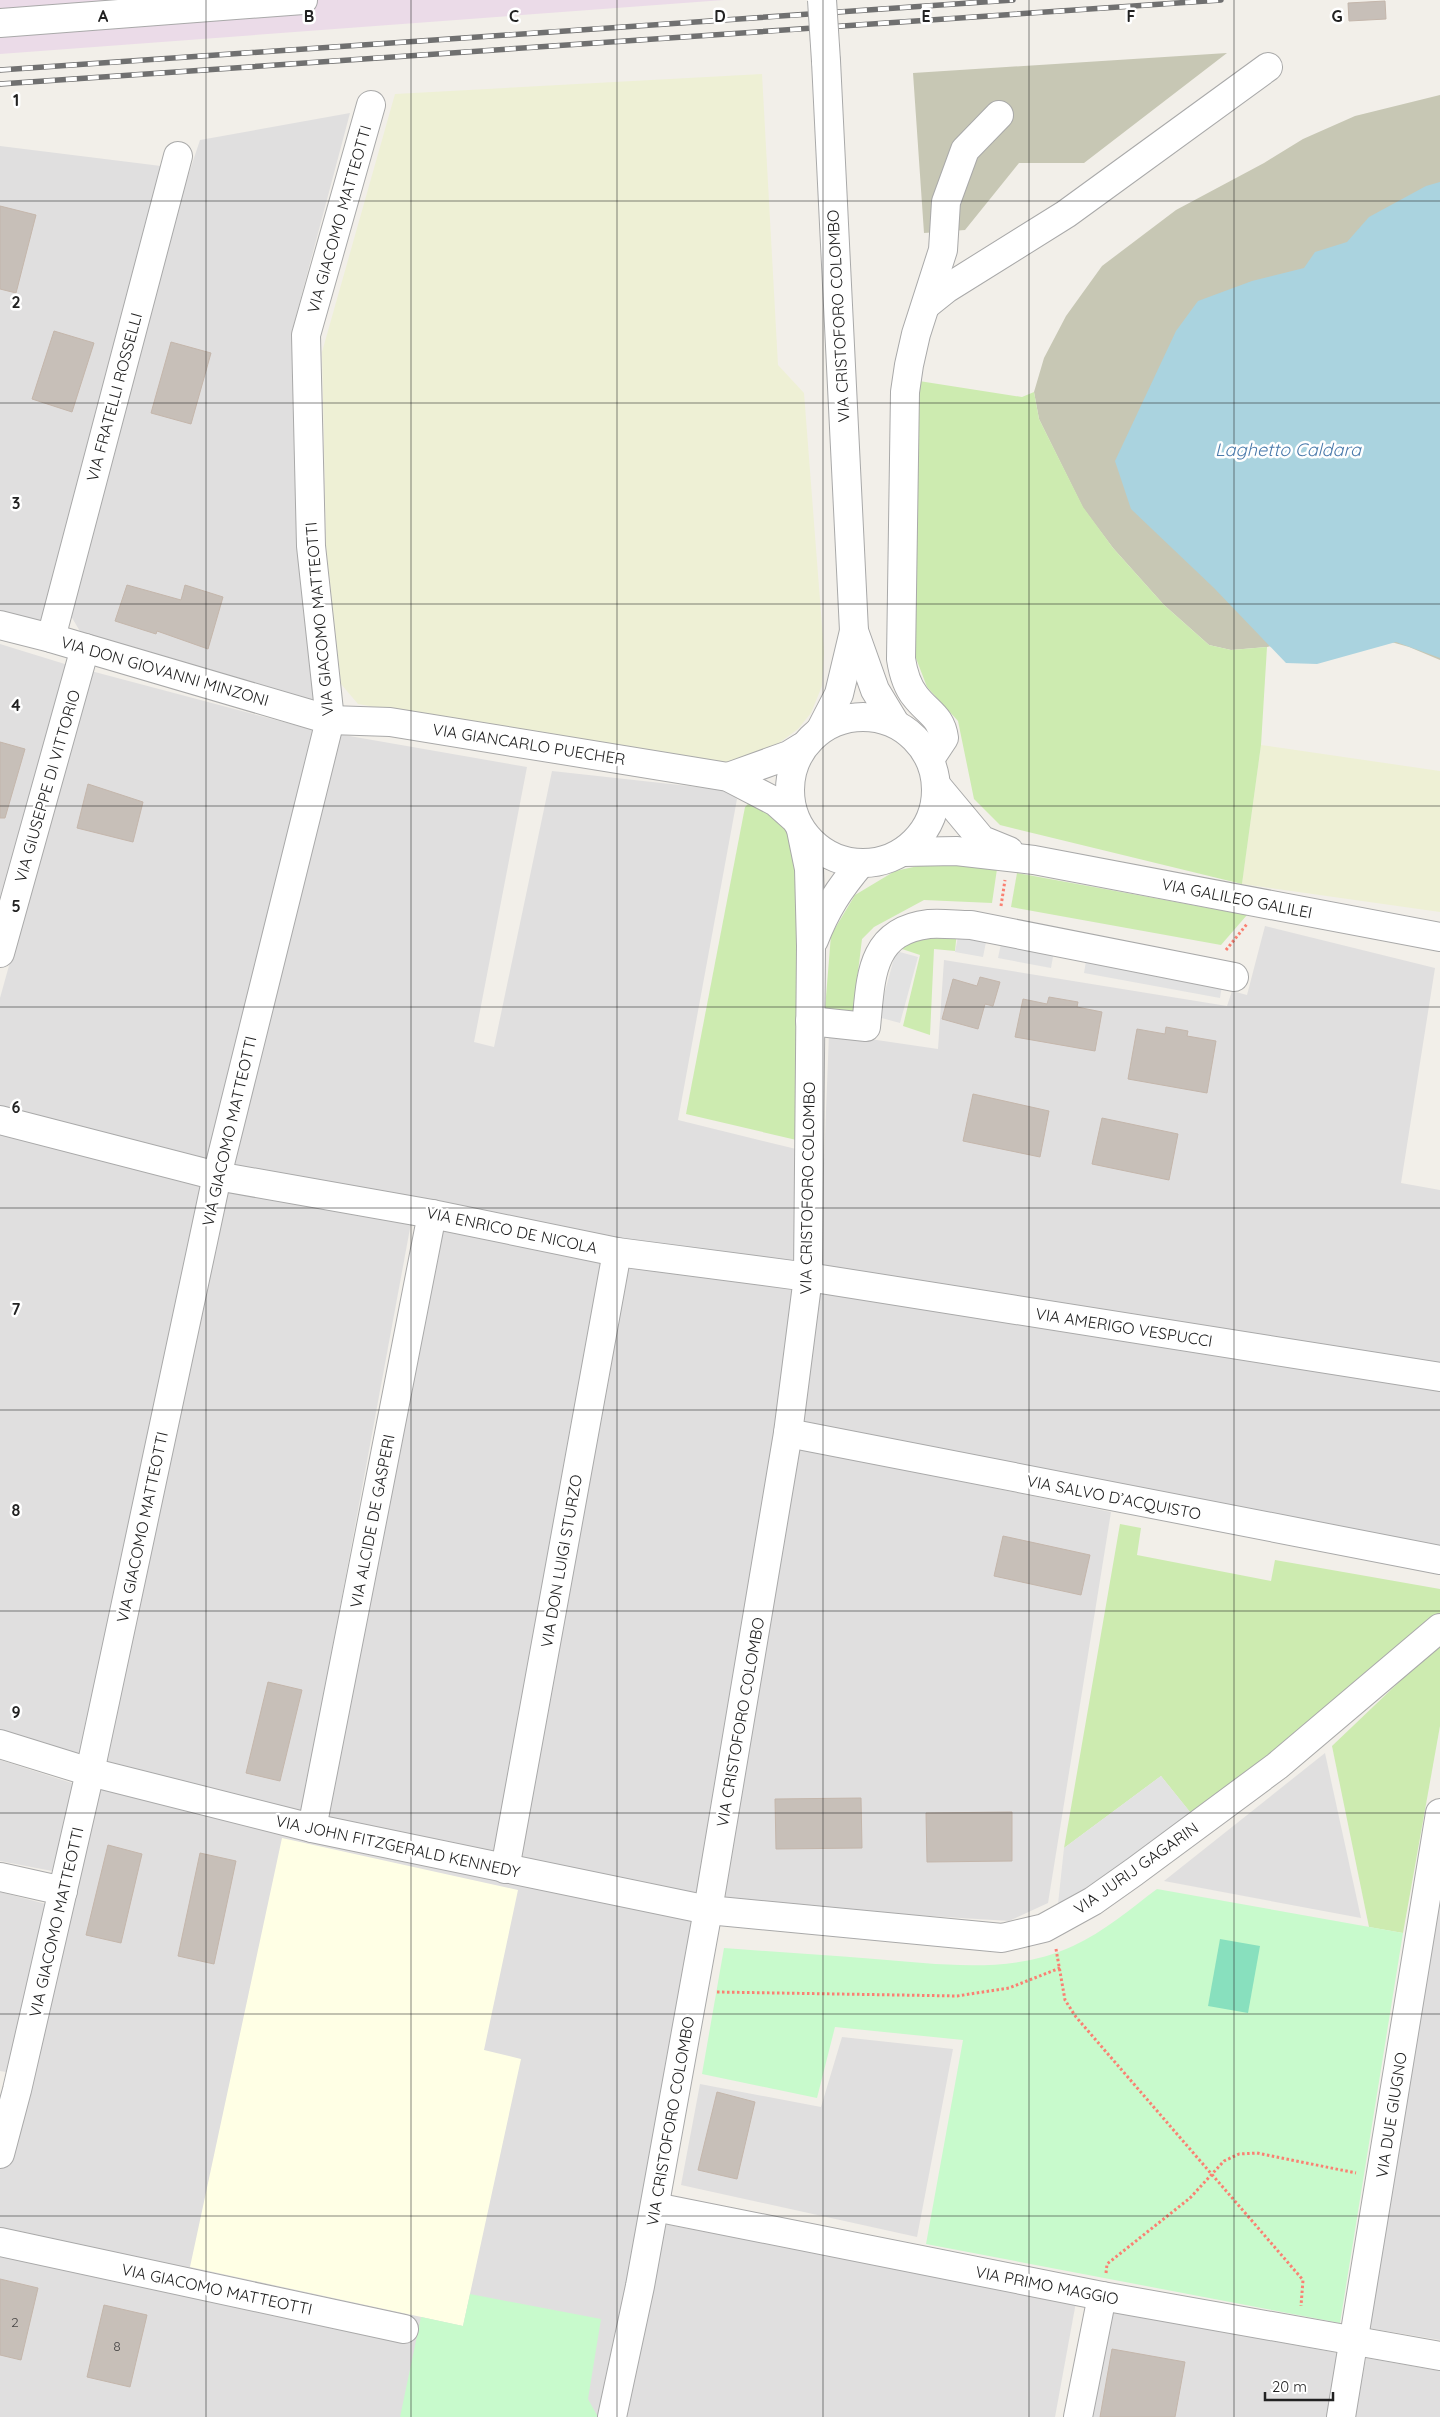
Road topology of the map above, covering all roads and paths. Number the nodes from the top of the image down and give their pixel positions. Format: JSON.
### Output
{"nodes":[{"id":1,"x":303,"y":0,"type":"edge"},
{"id":2,"x":822,"y":0,"type":"edge"},
{"id":3,"x":0,"y":23,"type":"edge"},
{"id":4,"x":1268,"y":67,"type":"dead end"},
{"id":5,"x":371,"y":105,"type":"dead end"},
{"id":6,"x":999,"y":114,"type":"dead end"},
{"id":7,"x":178,"y":156,"type":"dead end"},
{"id":8,"x":926,"y":305,"type":"junction"},
{"id":9,"x":0,"y":625,"type":"edge"},
{"id":10,"x":854,"y":631,"type":"junction"},
{"id":11,"x":51,"y":638,"type":"junction"},
{"id":12,"x":85,"y":648,"type":"junction"},
{"id":13,"x":330,"y":720,"type":"junction"},
{"id":14,"x":895,"y":723,"type":"junction"},
{"id":15,"x":812,"y":738,"type":"junction"},
{"id":16,"x":930,"y":759,"type":"junction"},
{"id":17,"x":728,"y":777,"type":"junction"},
{"id":18,"x":937,"y":786,"type":"junction"},
{"id":19,"x":798,"y":825,"type":"junction"},
{"id":20,"x":903,"y":852,"type":"junction"},
{"id":21,"x":1034,"y":860,"type":"junction"},
{"id":22,"x":861,"y":864,"type":"junction"},
{"id":23,"x":1440,"y":937,"type":"edge"},
{"id":24,"x":812,"y":946,"type":"junction"},
{"id":25,"x":0,"y":953,"type":"edge"},
{"id":26,"x":1234,"y":977,"type":"dead end"},
{"id":27,"x":810,"y":1021,"type":"junction"},
{"id":28,"x":0,"y":1120,"type":"edge"},
{"id":29,"x":217,"y":1176,"type":"junction"},
{"id":30,"x":432,"y":1214,"type":"junction"},
{"id":31,"x":617,"y":1252,"type":"junction"},
{"id":32,"x":808,"y":1277,"type":"junction"},
{"id":33,"x":1440,"y":1377,"type":"edge"},
{"id":34,"x":788,"y":1433,"type":"junction"},
{"id":35,"x":1440,"y":1560,"type":"edge"},
{"id":36,"x":1440,"y":1628,"type":"edge"},
{"id":37,"x":0,"y":1744,"type":"edge"},
{"id":38,"x":90,"y":1772,"type":"junction"},
{"id":39,"x":1440,"y":1813,"type":"edge"},
{"id":40,"x":312,"y":1828,"type":"junction"},
{"id":41,"x":505,"y":1869,"type":"junction"},
{"id":42,"x":0,"y":1877,"type":"edge"},
{"id":43,"x":63,"y":1891,"type":"junction"},
{"id":44,"x":708,"y":1910,"type":"junction"},
{"id":45,"x":1044,"y":1928,"type":"junction"},
{"id":46,"x":1060,"y":1968,"type":"junction"},
{"id":47,"x":694,"y":1992,"type":"junction"},
{"id":48,"x":8,"y":2088,"type":"edge"},
{"id":49,"x":0,"y":2154,"type":"edge"},
{"id":50,"x":1211,"y":2174,"type":"junction"},
{"id":51,"x":1380,"y":2178,"type":"junction"},
{"id":52,"x":655,"y":2207,"type":"junction"},
{"id":53,"x":0,"y":2242,"type":"edge"},
{"id":54,"x":1102,"y":2296,"type":"junction"},
{"id":55,"x":404,"y":2329,"type":"dead end"},
{"id":56,"x":1298,"y":2332,"type":"junction"},
{"id":57,"x":1354,"y":2342,"type":"junction"},
{"id":58,"x":1440,"y":2356,"type":"edge"},
{"id":59,"x":612,"y":2417,"type":"edge"},
{"id":60,"x":1078,"y":2417,"type":"edge"},
{"id":61,"x":1341,"y":2417,"type":"edge"}],
"edges":[{"from":1,"to":3,"type":"street"},
{"from":2,"to":10,"type":"street","name":"VIA CRISTOFORO COLOMBO","bridge":true},
{"from":4,"to":8,"type":"street"},
{"from":5,"to":13,"type":"street","name":"VIA GIACOMO MATTEOTTI"},
{"from":6,"to":8,"type":"street"},
{"from":7,"to":11,"type":"street","name":"VIA FRATELLI ROSSELLI"},
{"from":8,"to":16,"type":"street"},
{"from":9,"to":11,"type":"street","name":"VIA DON GIOVANNI MINZONI"},
{"from":10,"to":14,"type":"street","name":"VIA CRISTOFORO COLOMBO"},
{"from":10,"to":15,"type":"street","name":"VIA CRISTOFORO COLOMBO"},
{"from":11,"to":12,"type":"street","name":"VIA DON GIOVANNI MINZONI"},
{"from":12,"to":13,"type":"street","name":"VIA DON GIOVANNI MINZONI"},
{"from":12,"to":25,"type":"street","name":"VIA GIUSEPPE DI VITTORIO"},
{"from":13,"to":17,"type":"street","name":"VIA GIANCARLO PUECHER"},
{"from":13,"to":29,"type":"street","name":"VIA GIACOMO MATTEOTTI"},
{"from":14,"to":15,"type":"street"},
{"from":14,"to":16,"type":"street"},
{"from":15,"to":17,"type":"street"},
{"from":15,"to":19,"type":"street"},
{"from":16,"to":18,"type":"street"},
{"from":17,"to":19,"type":"street","name":"VIA GIANCARLO PUECHER"},
{"from":18,"to":20,"type":"street"},
{"from":18,"to":21,"type":"street","name":"VIA GALILEO GALILEI"},
{"from":19,"to":22,"type":"street"},
{"from":19,"to":24,"type":"street","name":"VIA CRISTOFORO COLOMBO"},
{"from":20,"to":21,"type":"street","name":"VIA GALILEO GALILEI"},
{"from":20,"to":22,"type":"street"},
{"from":21,"to":23,"type":"street","name":"VIA GALILEO GALILEI"},
{"from":22,"to":24,"type":"street","name":"VIA CRISTOFORO COLOMBO"},
{"from":24,"to":27,"type":"street","name":"VIA CRISTOFORO COLOMBO"},
{"from":26,"to":27,"type":"street"},
{"from":27,"to":32,"type":"street","name":"VIA CRISTOFORO COLOMBO"},
{"from":28,"to":29,"type":"street","name":"VIA ENRICO DE NICOLA"},
{"from":29,"to":30,"type":"street","name":"VIA ENRICO DE NICOLA"},
{"from":29,"to":38,"type":"street","name":"VIA GIACOMO MATTEOTTI"},
{"from":30,"to":31,"type":"street","name":"VIA ENRICO DE NICOLA"},
{"from":30,"to":40,"type":"street","name":"VIA ALCIDE DE GASPERI"},
{"from":31,"to":32,"type":"street","name":"VIA ENRICO DE NICOLA"},
{"from":31,"to":41,"type":"street","name":"VIA DON LUIGI STURZO"},
{"from":32,"to":33,"type":"street","name":"VIA AMERIGO VESPUCCI"},
{"from":32,"to":34,"type":"street","name":"VIA CRISTOFORO COLOMBO"},
{"from":34,"to":35,"type":"street","name":"VIA SALVO D’ACQUISTO"},
{"from":34,"to":44,"type":"street","name":"VIA CRISTOFORO COLOMBO"},
{"from":36,"to":45,"type":"street","name":"VIA JURIJ GAGARIN"},
{"from":37,"to":38,"type":"street","name":"VIA JOHN FITZGERALD KENNEDY"},
{"from":38,"to":40,"type":"street","name":"VIA JOHN FITZGERALD KENNEDY"},
{"from":38,"to":43,"type":"street","name":"VIA GIACOMO MATTEOTTI"},
{"from":39,"to":51,"type":"street","name":"VIA DUE GIUGNO"},
{"from":40,"to":41,"type":"street","name":"VIA JOHN FITZGERALD KENNEDY"},
{"from":41,"to":44,"type":"street","name":"VIA JOHN FITZGERALD KENNEDY"},
{"from":42,"to":43,"type":"street"},
{"from":43,"to":48,"type":"street","name":"VIA GIACOMO MATTEOTTI"},
{"from":44,"to":45,"type":"street","name":"VIA JURIJ GAGARIN"},
{"from":44,"to":47,"type":"street","name":"VIA CRISTOFORO COLOMBO"},
{"from":45,"to":46,"type":"path"},
{"from":46,"to":47,"type":"path"},
{"from":46,"to":50,"type":"path"},
{"from":47,"to":52,"type":"street","name":"VIA CRISTOFORO COLOMBO"},
{"from":48,"to":49,"type":"street","name":"VIA GIACOMO MATTEOTTI"},
{"from":50,"to":51,"type":"path"},
{"from":50,"to":54,"type":"path"},
{"from":50,"to":56,"type":"path"},
{"from":51,"to":57,"type":"street","name":"VIA DUE GIUGNO"},
{"from":52,"to":54,"type":"street","name":"VIA PRIMO MAGGIO"},
{"from":52,"to":59,"type":"street","name":"VIA CRISTOFORO COLOMBO"},
{"from":53,"to":55,"type":"street","name":"VIA GIACOMO MATTEOTTI"},
{"from":54,"to":56,"type":"street","name":"VIA PRIMO MAGGIO"},
{"from":54,"to":60,"type":"street"},
{"from":56,"to":57,"type":"street","name":"VIA PRIMO MAGGIO"},
{"from":57,"to":58,"type":"street","name":"VIA PRIMO MAGGIO"},
{"from":57,"to":61,"type":"street","name":"VIA DUE GIUGNO"}]}
